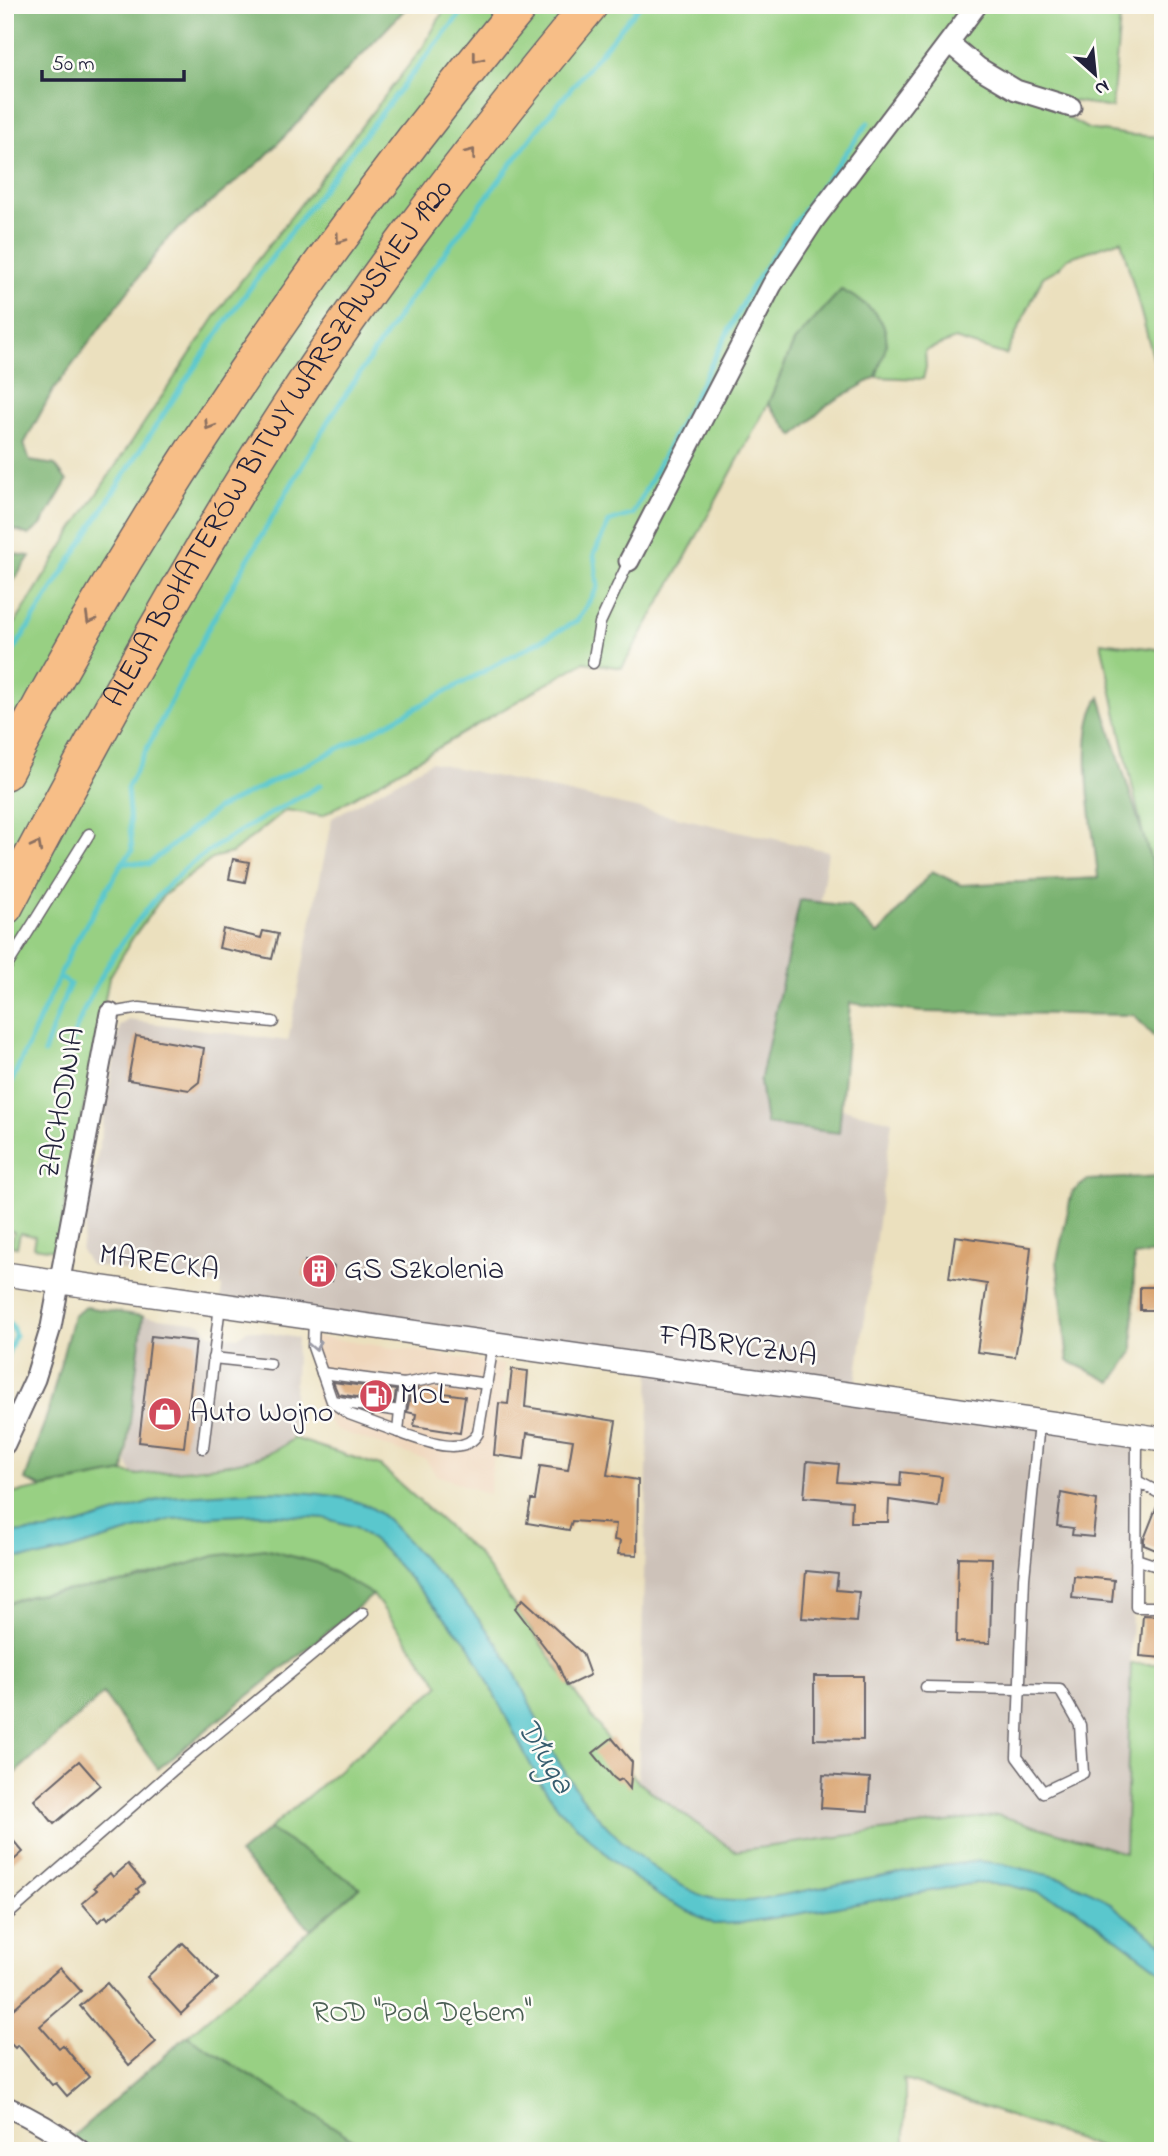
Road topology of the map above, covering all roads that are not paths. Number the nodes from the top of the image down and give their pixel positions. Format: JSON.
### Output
{"nodes":[{"id":1,"x":521,"y":5,"type":"edge"},
{"id":2,"x":590,"y":5,"type":"edge"},
{"id":3,"x":977,"y":5,"type":"edge"},
{"id":4,"x":949,"y":43,"type":"junction"},
{"id":5,"x":1071,"y":107,"type":"dead end"},
{"id":6,"x":629,"y":561,"type":"joint"},
{"id":7,"x":593,"y":663,"type":"dead end"},
{"id":8,"x":5,"y":772,"type":"edge"},
{"id":9,"x":89,"y":834,"type":"dead end"},
{"id":10,"x":5,"y":907,"type":"edge"},
{"id":11,"x":5,"y":969,"type":"edge"},
{"id":12,"x":110,"y":1013,"type":"joint"},
{"id":13,"x":273,"y":1022,"type":"dead end"},
{"id":14,"x":5,"y":1274,"type":"edge"},
{"id":15,"x":61,"y":1282,"type":"junction"},
{"id":16,"x":220,"y":1305,"type":"junction"},
{"id":17,"x":309,"y":1318,"type":"junction"},
{"id":18,"x":493,"y":1345,"type":"junction"},
{"id":19,"x":213,"y":1358,"type":"junction"},
{"id":20,"x":270,"y":1364,"type":"dead end"},
{"id":21,"x":322,"y":1373,"type":"junction"},
{"id":22,"x":404,"y":1384,"type":"junction"},
{"id":23,"x":487,"y":1384,"type":"junction"},
{"id":24,"x":332,"y":1401,"type":"junction"},
{"id":25,"x":400,"y":1411,"type":"junction"},
{"id":26,"x":1039,"y":1422,"type":"junction"},
{"id":27,"x":398,"y":1433,"type":"junction"},
{"id":28,"x":1137,"y":1436,"type":"junction"},
{"id":29,"x":1163,"y":1439,"type":"edge"},
{"id":30,"x":5,"y":1444,"type":"edge"},
{"id":31,"x":203,"y":1448,"type":"dead end"},
{"id":32,"x":1137,"y":1481,"type":"junction"},
{"id":33,"x":1163,"y":1496,"type":"edge"},
{"id":34,"x":1136,"y":1559,"type":"junction"},
{"id":35,"x":1163,"y":1568,"type":"edge"},
{"id":36,"x":1163,"y":1607,"type":"edge"},
{"id":37,"x":363,"y":1613,"type":"dead end"},
{"id":38,"x":926,"y":1687,"type":"dead end"},
{"id":39,"x":1020,"y":1688,"type":"junction"},
{"id":40,"x":5,"y":1917,"type":"edge"},
{"id":41,"x":5,"y":2106,"type":"edge"},
{"id":42,"x":81,"y":2151,"type":"edge"}],
"edges":[{"from":1,"to":8,"type":"highway","name":"ALEJA BOHATERÓW BITWY WARSZAWSKIEJ 1920","one_way":true},
{"from":10,"to":2,"type":"highway","name":"ALEJA BOHATERÓW BITWY WARSZAWSKIEJ 1920","one_way":true},
{"from":3,"to":4,"type":"street"},
{"from":4,"to":5,"type":"street"},
{"from":4,"to":6,"type":"street"},
{"from":6,"to":7,"type":"lane"},
{"from":9,"to":11,"type":"lane"},
{"from":12,"to":13,"type":"lane","name":"ZACHODNIA"},
{"from":12,"to":15,"type":"street","name":"ZACHODNIA"},
{"from":14,"to":15,"type":"street","name":"MARECKA"},
{"from":15,"to":16,"type":"street","name":"MARECKA"},
{"from":15,"to":30,"type":"street","name":"ZACHODNIA"},
{"from":16,"to":17,"type":"street","name":"MARECKA"},
{"from":16,"to":19,"type":"lane"},
{"from":17,"to":18,"type":"street","name":"FABRYCZNA"},
{"from":17,"to":21,"type":"lane","one_way":true},
{"from":18,"to":23,"type":"lane"},
{"from":18,"to":26,"type":"street","name":"FABRYCZNA"},
{"from":19,"to":20,"type":"lane"},
{"from":19,"to":31,"type":"lane"},
{"from":21,"to":22,"type":"lane"},
{"from":21,"to":24,"type":"lane"},
{"from":22,"to":23,"type":"lane"},
{"from":22,"to":25,"type":"lane"},
{"from":23,"to":27,"type":"lane"},
{"from":24,"to":25,"type":"lane"},
{"from":24,"to":27,"type":"lane"},
{"from":25,"to":27,"type":"lane"},
{"from":26,"to":28,"type":"street","name":"FABRYCZNA"},
{"from":26,"to":39,"type":"lane"},
{"from":28,"to":29,"type":"street","name":"FABRYCZNA"},
{"from":28,"to":32,"type":"lane"},
{"from":32,"to":33,"type":"lane"},
{"from":32,"to":34,"type":"lane"},
{"from":34,"to":35,"type":"lane"},
{"from":34,"to":36,"type":"lane"},
{"from":37,"to":40,"type":"lane"},
{"from":38,"to":39,"type":"lane"},
{"from":39,"to":39,"type":"lane"},
{"from":41,"to":42,"type":"street"}]}
